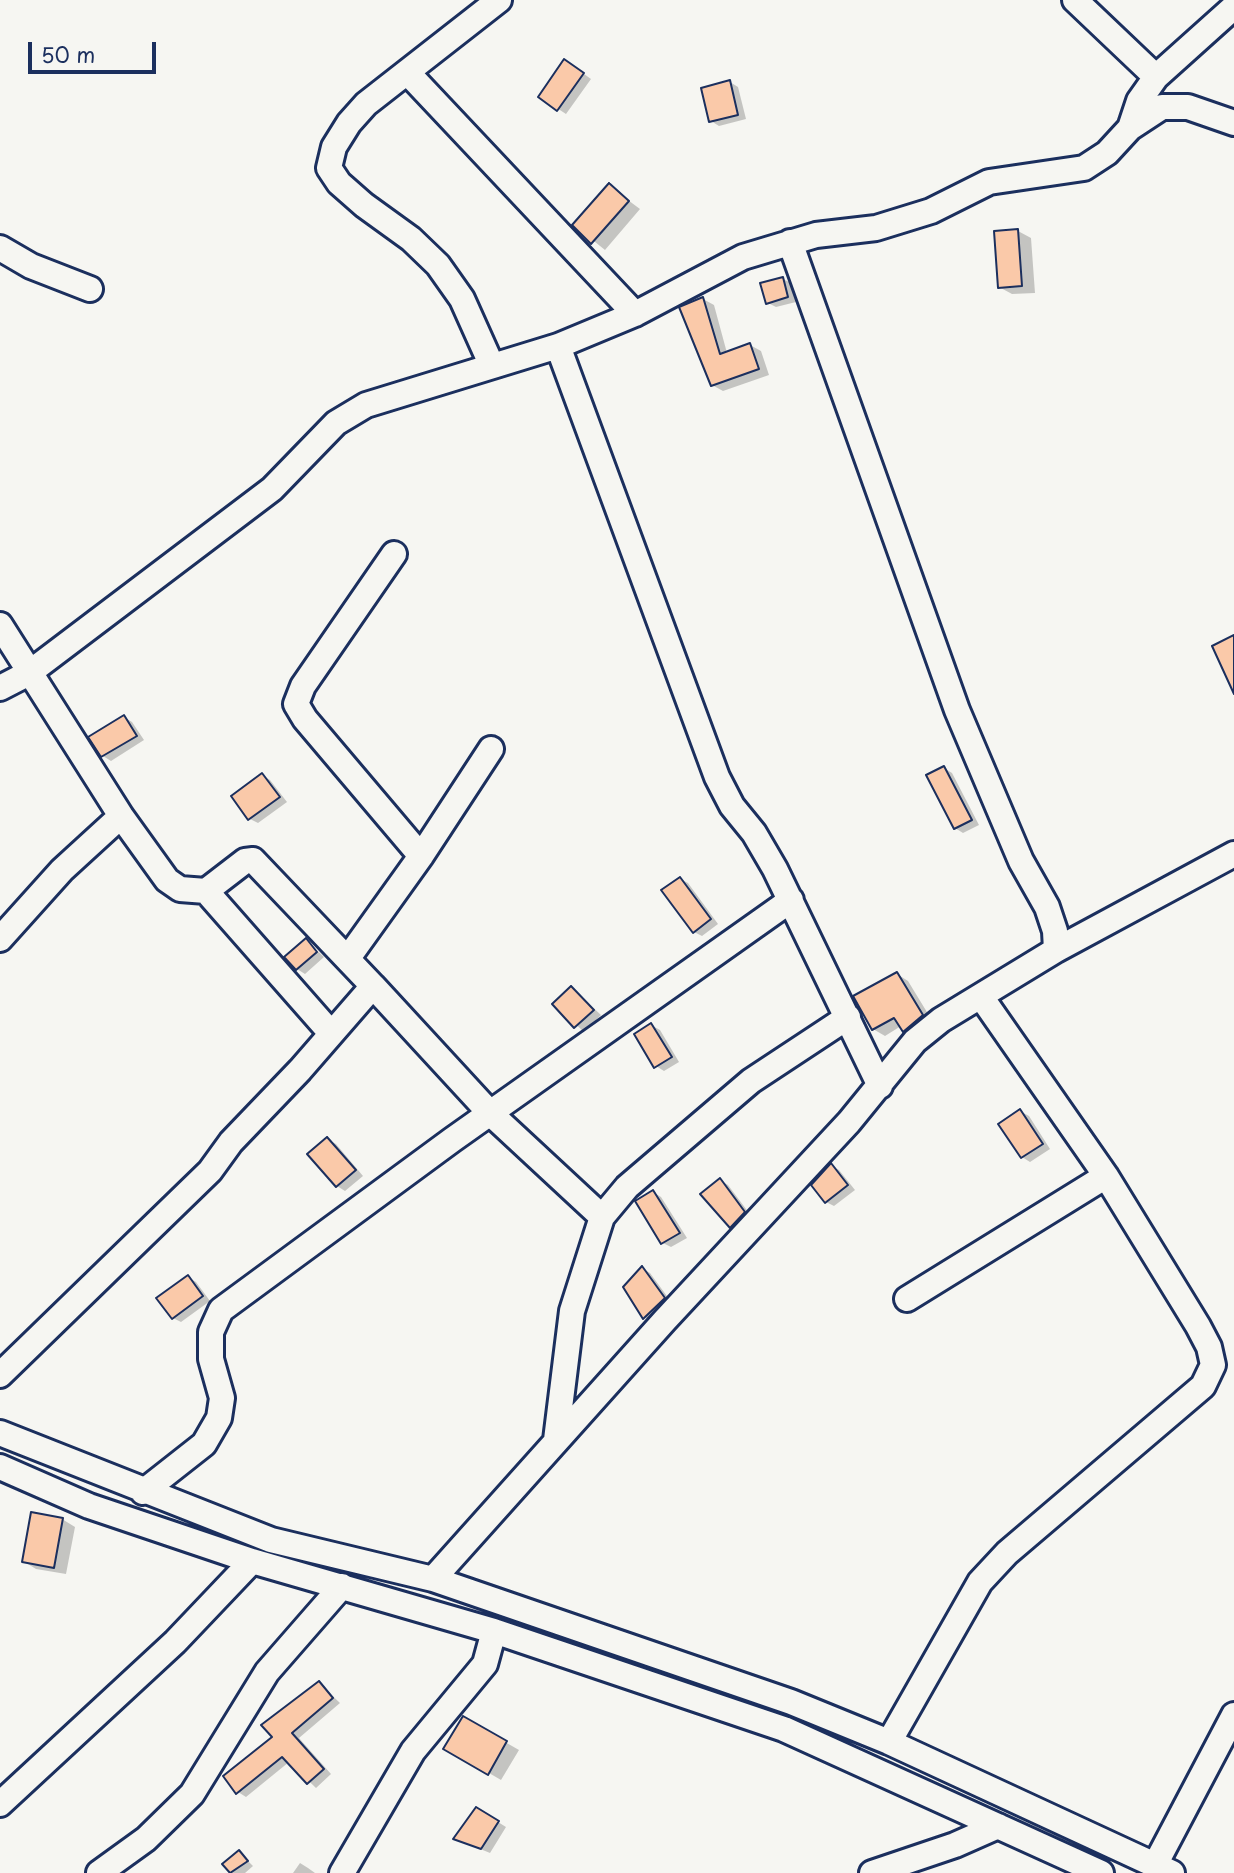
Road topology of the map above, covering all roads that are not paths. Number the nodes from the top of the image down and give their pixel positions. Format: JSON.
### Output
{"nodes":[{"id":1,"x":499,"y":0,"type":"edge"},
{"id":2,"x":1075,"y":0,"type":"edge"},
{"id":3,"x":1234,"y":7,"type":"edge"},
{"id":4,"x":407,"y":72,"type":"junction"},
{"id":5,"x":1156,"y":77,"type":"junction"},
{"id":6,"x":1234,"y":123,"type":"edge"},
{"id":7,"x":1130,"y":128,"type":"junction"},
{"id":8,"x":790,"y":242,"type":"junction"},
{"id":9,"x":0,"y":248,"type":"edge"},
{"id":10,"x":90,"y":289,"type":"dead end"},
{"id":11,"x":635,"y":314,"type":"junction"},
{"id":12,"x":558,"y":346,"type":"junction"},
{"id":13,"x":492,"y":366,"type":"junction"},
{"id":14,"x":394,"y":554,"type":"dead end"},
{"id":15,"x":0,"y":625,"type":"edge"},
{"id":16,"x":29,"y":673,"type":"junction"},
{"id":17,"x":0,"y":688,"type":"edge"},
{"id":18,"x":491,"y":749,"type":"dead end"},
{"id":19,"x":121,"y":816,"type":"junction"},
{"id":20,"x":1234,"y":853,"type":"edge"},
{"id":21,"x":421,"y":856,"type":"junction"},
{"id":22,"x":206,"y":891,"type":"junction"},
{"id":23,"x":791,"y":900,"type":"junction"},
{"id":24,"x":0,"y":939,"type":"edge"},
{"id":25,"x":1056,"y":950,"type":"junction"},
{"id":26,"x":348,"y":958,"type":"junction"},
{"id":27,"x":373,"y":986,"type":"junction"},
{"id":28,"x":982,"y":998,"type":"junction"},
{"id":29,"x":848,"y":1017,"type":"junction"},
{"id":30,"x":330,"y":1032,"type":"junction"},
{"id":31,"x":880,"y":1086,"type":"junction"},
{"id":32,"x":491,"y":1113,"type":"junction"},
{"id":33,"x":1106,"y":1176,"type":"junction"},
{"id":34,"x":602,"y":1217,"type":"junction"},
{"id":35,"x":907,"y":1299,"type":"dead end"},
{"id":36,"x":0,"y":1375,"type":"edge"},
{"id":37,"x":0,"y":1433,"type":"edge"},
{"id":38,"x":556,"y":1440,"type":"junction"},
{"id":39,"x":0,"y":1467,"type":"edge"},
{"id":40,"x":143,"y":1492,"type":"junction"},
{"id":41,"x":252,"y":1561,"type":"junction"},
{"id":42,"x":433,"y":1578,"type":"junction"},
{"id":43,"x":342,"y":1586,"type":"junction"},
{"id":44,"x":494,"y":1631,"type":"junction"},
{"id":45,"x":1234,"y":1715,"type":"edge"},
{"id":46,"x":889,"y":1742,"type":"junction"},
{"id":47,"x":0,"y":1804,"type":"edge"},
{"id":48,"x":998,"y":1826,"type":"junction"},
{"id":49,"x":1163,"y":1869,"type":"edge"},
{"id":50,"x":99,"y":1873,"type":"edge"},
{"id":51,"x":342,"y":1873,"type":"edge"},
{"id":52,"x":872,"y":1873,"type":"edge"},
{"id":53,"x":1101,"y":1873,"type":"edge"}],
"edges":[{"from":1,"to":4,"type":"street"},
{"from":2,"to":5,"type":"street"},
{"from":3,"to":5,"type":"street"},
{"from":4,"to":11,"type":"street"},
{"from":4,"to":13,"type":"street"},
{"from":5,"to":7,"type":"street"},
{"from":6,"to":7,"type":"street"},
{"from":7,"to":8,"type":"street"},
{"from":8,"to":11,"type":"street"},
{"from":8,"to":25,"type":"street"},
{"from":9,"to":10,"type":"street"},
{"from":11,"to":12,"type":"street"},
{"from":12,"to":13,"type":"street"},
{"from":12,"to":23,"type":"street"},
{"from":13,"to":16,"type":"street"},
{"from":14,"to":21,"type":"street"},
{"from":15,"to":16,"type":"street"},
{"from":16,"to":17,"type":"street"},
{"from":16,"to":19,"type":"street"},
{"from":18,"to":21,"type":"street"},
{"from":19,"to":22,"type":"street"},
{"from":19,"to":24,"type":"street"},
{"from":20,"to":25,"type":"street"},
{"from":21,"to":26,"type":"street"},
{"from":22,"to":26,"type":"street"},
{"from":22,"to":30,"type":"street"},
{"from":23,"to":29,"type":"street"},
{"from":23,"to":32,"type":"street"},
{"from":25,"to":28,"type":"street"},
{"from":26,"to":27,"type":"street"},
{"from":27,"to":30,"type":"street"},
{"from":27,"to":32,"type":"street"},
{"from":28,"to":31,"type":"street"},
{"from":28,"to":33,"type":"street"},
{"from":29,"to":31,"type":"street"},
{"from":29,"to":34,"type":"street"},
{"from":30,"to":36,"type":"street"},
{"from":31,"to":38,"type":"street"},
{"from":32,"to":34,"type":"street"},
{"from":32,"to":40,"type":"street"},
{"from":33,"to":35,"type":"street"},
{"from":33,"to":46,"type":"street"},
{"from":34,"to":38,"type":"street"},
{"from":37,"to":40,"type":"street"},
{"from":38,"to":42,"type":"street"},
{"from":39,"to":41,"type":"street"},
{"from":40,"to":42,"type":"street"},
{"from":41,"to":43,"type":"street"},
{"from":41,"to":47,"type":"street"},
{"from":42,"to":46,"type":"street"},
{"from":43,"to":44,"type":"street"},
{"from":43,"to":50,"type":"street"},
{"from":44,"to":48,"type":"street"},
{"from":44,"to":51,"type":"street"},
{"from":45,"to":49,"type":"street"},
{"from":46,"to":49,"type":"street"},
{"from":48,"to":52,"type":"street"},
{"from":48,"to":53,"type":"street"}]}
